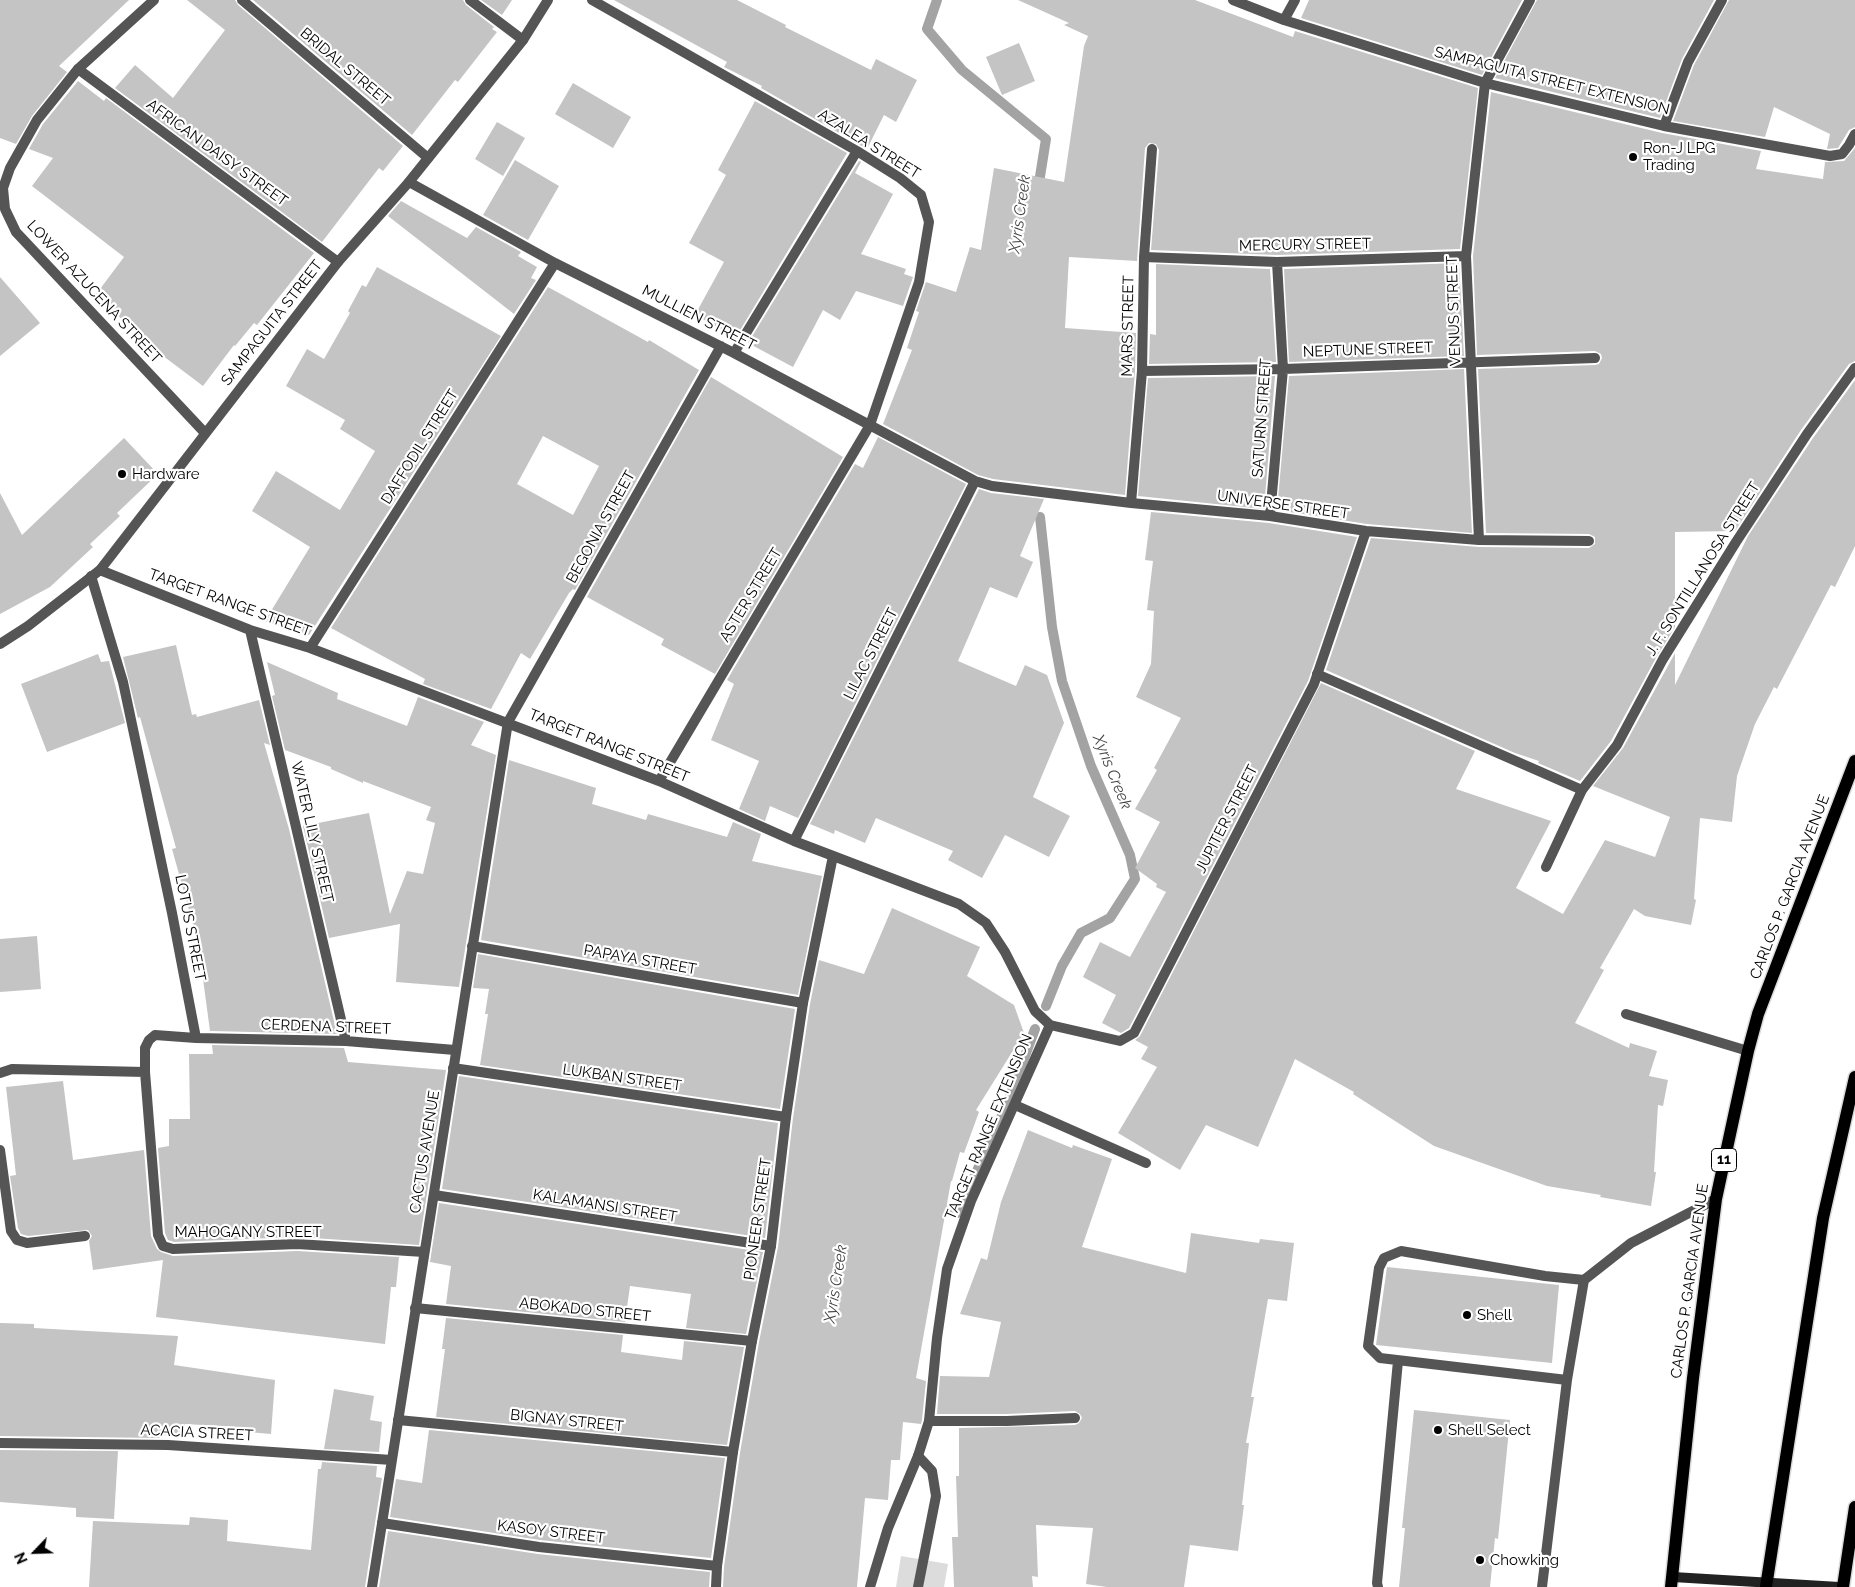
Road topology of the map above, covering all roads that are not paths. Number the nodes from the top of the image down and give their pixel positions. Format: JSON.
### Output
{"nodes":[{"id":1,"x":154,"y":0,"type":"edge"},
{"id":2,"x":242,"y":0,"type":"edge"},
{"id":3,"x":470,"y":0,"type":"edge"},
{"id":4,"x":548,"y":0,"type":"edge"},
{"id":5,"x":592,"y":0,"type":"edge"},
{"id":6,"x":1233,"y":0,"type":"edge"},
{"id":7,"x":1295,"y":0,"type":"edge"},
{"id":8,"x":1530,"y":0,"type":"edge"},
{"id":9,"x":1722,"y":0,"type":"edge"},
{"id":10,"x":1284,"y":20,"type":"junction"},
{"id":11,"x":523,"y":40,"type":"junction"},
{"id":12,"x":78,"y":69,"type":"junction"},
{"id":13,"x":1485,"y":83,"type":"junction"},
{"id":14,"x":1664,"y":126,"type":"junction"},
{"id":15,"x":1855,"y":134,"type":"edge"},
{"id":16,"x":1152,"y":149,"type":"dead end"},
{"id":17,"x":856,"y":151,"type":"junction"},
{"id":18,"x":428,"y":158,"type":"junction"},
{"id":19,"x":409,"y":182,"type":"junction"},
{"id":20,"x":1466,"y":256,"type":"junction"},
{"id":21,"x":1144,"y":257,"type":"junction"},
{"id":22,"x":338,"y":262,"type":"junction"},
{"id":23,"x":1277,"y":262,"type":"junction"},
{"id":24,"x":555,"y":263,"type":"junction"},
{"id":25,"x":721,"y":346,"type":"junction"},
{"id":26,"x":734,"y":353,"type":"junction"},
{"id":27,"x":1595,"y":358,"type":"dead end"},
{"id":28,"x":1470,"y":361,"type":"junction"},
{"id":29,"x":1855,"y":368,"type":"edge"},
{"id":30,"x":1283,"y":369,"type":"junction"},
{"id":31,"x":1142,"y":371,"type":"junction"},
{"id":32,"x":870,"y":425,"type":"junction"},
{"id":33,"x":205,"y":433,"type":"junction"},
{"id":34,"x":975,"y":481,"type":"junction"},
{"id":35,"x":1131,"y":503,"type":"junction"},
{"id":36,"x":1270,"y":516,"type":"junction"},
{"id":37,"x":1366,"y":532,"type":"junction"},
{"id":38,"x":1479,"y":540,"type":"junction"},
{"id":39,"x":1590,"y":541,"type":"dead end"},
{"id":40,"x":96,"y":573,"type":"junction"},
{"id":41,"x":250,"y":630,"type":"junction"},
{"id":42,"x":0,"y":644,"type":"edge"},
{"id":43,"x":310,"y":648,"type":"junction"},
{"id":44,"x":1317,"y":674,"type":"junction"},
{"id":45,"x":508,"y":722,"type":"junction"},
{"id":46,"x":1855,"y":762,"type":"edge"},
{"id":47,"x":659,"y":781,"type":"junction"},
{"id":48,"x":1582,"y":790,"type":"junction"},
{"id":49,"x":794,"y":840,"type":"junction"},
{"id":50,"x":833,"y":856,"type":"junction"},
{"id":51,"x":1546,"y":867,"type":"dead end"},
{"id":52,"x":472,"y":946,"type":"junction"},
{"id":53,"x":804,"y":1003,"type":"junction"},
{"id":54,"x":1626,"y":1014,"type":"dead end"},
{"id":55,"x":1050,"y":1025,"type":"junction"},
{"id":56,"x":196,"y":1038,"type":"junction"},
{"id":57,"x":346,"y":1041,"type":"junction"},
{"id":58,"x":456,"y":1050,"type":"junction"},
{"id":59,"x":1748,"y":1051,"type":"junction"},
{"id":60,"x":453,"y":1068,"type":"junction"},
{"id":61,"x":145,"y":1072,"type":"junction"},
{"id":62,"x":0,"y":1073,"type":"edge"},
{"id":63,"x":1855,"y":1076,"type":"edge"},
{"id":64,"x":1014,"y":1105,"type":"junction"},
{"id":65,"x":786,"y":1117,"type":"junction"},
{"id":66,"x":0,"y":1150,"type":"edge"},
{"id":67,"x":1146,"y":1163,"type":"dead end"},
{"id":68,"x":434,"y":1195,"type":"junction"},
{"id":69,"x":1716,"y":1199,"type":"junction"},
{"id":70,"x":85,"y":1236,"type":"dead end"},
{"id":71,"x":771,"y":1246,"type":"junction"},
{"id":72,"x":424,"y":1252,"type":"junction"},
{"id":73,"x":1584,"y":1280,"type":"junction"},
{"id":74,"x":415,"y":1308,"type":"junction"},
{"id":75,"x":752,"y":1341,"type":"junction"},
{"id":76,"x":1398,"y":1361,"type":"junction"},
{"id":77,"x":1567,"y":1380,"type":"junction"},
{"id":78,"x":1075,"y":1418,"type":"dead end"},
{"id":79,"x":398,"y":1420,"type":"junction"},
{"id":80,"x":929,"y":1421,"type":"junction"},
{"id":81,"x":0,"y":1443,"type":"edge"},
{"id":82,"x":733,"y":1452,"type":"junction"},
{"id":83,"x":918,"y":1456,"type":"junction"},
{"id":84,"x":392,"y":1460,"type":"junction"},
{"id":85,"x":1855,"y":1507,"type":"edge"},
{"id":86,"x":382,"y":1523,"type":"junction"},
{"id":87,"x":717,"y":1566,"type":"junction"},
{"id":88,"x":1672,"y":1582,"type":"edge"},
{"id":89,"x":1766,"y":1585,"type":"edge"},
{"id":90,"x":372,"y":1587,"type":"edge"},
{"id":91,"x":716,"y":1587,"type":"edge"},
{"id":92,"x":870,"y":1587,"type":"edge"},
{"id":93,"x":918,"y":1587,"type":"edge"},
{"id":94,"x":1378,"y":1587,"type":"edge"},
{"id":95,"x":1542,"y":1587,"type":"edge"},
{"id":96,"x":1839,"y":1587,"type":"edge"},
{"id":97,"x":1843,"y":1587,"type":"edge"}],
"edges":[{"from":1,"to":12,"type":"street","name":"LOWER AZUCENA STREET"},
{"from":2,"to":18,"type":"street","name":"BRIDAL STREET"},
{"from":3,"to":11,"type":"street"},
{"from":4,"to":11,"type":"street","name":"SAMPAGUITA STREET"},
{"from":5,"to":17,"type":"street","name":"AZALEA STREET"},
{"from":6,"to":10,"type":"street","name":"SAMPAGUITA STREET EXTENSION"},
{"from":7,"to":10,"type":"street"},
{"from":8,"to":13,"type":"street"},
{"from":9,"to":14,"type":"street"},
{"from":10,"to":13,"type":"street","name":"SAMPAGUITA STREET EXTENSION"},
{"from":11,"to":18,"type":"street","name":"SAMPAGUITA STREET"},
{"from":12,"to":22,"type":"street","name":"AFRICAN DAISY STREET"},
{"from":12,"to":33,"type":"street","name":"LOWER AZUCENA STREET"},
{"from":13,"to":14,"type":"street","name":"SAMPAGUITA STREET EXTENSION"},
{"from":13,"to":20,"type":"street","name":"VENUS STREET"},
{"from":14,"to":15,"type":"street","name":"SAMPAGUITA STREET EXTENSION"},
{"from":16,"to":21,"type":"street","name":"MARS STREET"},
{"from":17,"to":26,"type":"street"},
{"from":17,"to":32,"type":"street","name":"AZALEA STREET"},
{"from":18,"to":19,"type":"street","name":"SAMPAGUITA STREET"},
{"from":19,"to":22,"type":"street","name":"SAMPAGUITA STREET"},
{"from":19,"to":24,"type":"street","name":"MULLIEN STREET"},
{"from":20,"to":23,"type":"street","name":"MERCURY STREET"},
{"from":20,"to":28,"type":"street","name":"VENUS STREET"},
{"from":21,"to":23,"type":"street","name":"MERCURY STREET"},
{"from":21,"to":31,"type":"street","name":"MARS STREET"},
{"from":22,"to":33,"type":"street","name":"SAMPAGUITA STREET"},
{"from":23,"to":30,"type":"street","name":"SATURN STREET"},
{"from":24,"to":25,"type":"street","name":"MULLIEN STREET"},
{"from":24,"to":43,"type":"street","name":"DAFFODIL STREET"},
{"from":25,"to":26,"type":"street","name":"MULLIEN STREET"},
{"from":25,"to":45,"type":"street","name":"BEGONIA STREET"},
{"from":26,"to":32,"type":"street","name":"MULLIEN STREET"},
{"from":27,"to":28,"type":"street","name":"NEPTUNE STREET"},
{"from":28,"to":30,"type":"street","name":"NEPTUNE STREET"},
{"from":28,"to":38,"type":"street","name":"VENUS STREET"},
{"from":29,"to":48,"type":"street","name":"J. F. SONTILLANOSA STREET"},
{"from":30,"to":31,"type":"street","name":"NEPTUNE STREET"},
{"from":30,"to":36,"type":"street","name":"SATURN STREET"},
{"from":31,"to":35,"type":"street","name":"MARS STREET"},
{"from":32,"to":34,"type":"street","name":"MULLIEN STREET"},
{"from":32,"to":47,"type":"street","name":"ASTER STREET"},
{"from":33,"to":40,"type":"street","name":"SAMPAGUITA STREET"},
{"from":34,"to":35,"type":"street","name":"UNIVERSE STREET"},
{"from":34,"to":49,"type":"street","name":"LILAC STREET"},
{"from":35,"to":36,"type":"street","name":"UNIVERSE STREET"},
{"from":36,"to":37,"type":"street","name":"UNIVERSE STREET"},
{"from":37,"to":38,"type":"street","name":"UNIVERSE STREET"},
{"from":37,"to":44,"type":"street","name":"JUPITER STREET"},
{"from":38,"to":39,"type":"street","name":"UNIVERSE STREET"},
{"from":40,"to":41,"type":"street","name":"TARGET RANGE STREET"},
{"from":40,"to":42,"type":"street","name":"SAMPAGUITA STREET"},
{"from":40,"to":56,"type":"street","name":"LOTUS STREET"},
{"from":41,"to":43,"type":"street","name":"TARGET RANGE STREET"},
{"from":41,"to":57,"type":"street","name":"WATER LILY STREET"},
{"from":43,"to":45,"type":"street","name":"TARGET RANGE STREET"},
{"from":44,"to":48,"type":"street"},
{"from":44,"to":55,"type":"street","name":"JUPITER STREET"},
{"from":45,"to":47,"type":"street","name":"TARGET RANGE STREET"},
{"from":45,"to":52,"type":"street","name":"CACTUS AVENUE"},
{"from":46,"to":59,"type":"main road","name":"CARLOS P. GARCIA AVENUE","number":"11"},
{"from":47,"to":49,"type":"street","name":"TARGET RANGE STREET"},
{"from":48,"to":51,"type":"street","name":"J. F. SONTILLANOSA STREET"},
{"from":49,"to":50,"type":"street","name":"TARGET RANGE STREET"},
{"from":50,"to":53,"type":"street","name":"PIONEER STREET"},
{"from":50,"to":55,"type":"street","name":"TARGET RANGE STREET"},
{"from":52,"to":53,"type":"street","name":"PAPAYA STREET"},
{"from":52,"to":58,"type":"street","name":"CACTUS AVENUE"},
{"from":53,"to":65,"type":"street","name":"PIONEER STREET"},
{"from":54,"to":59,"type":"street"},
{"from":55,"to":64,"type":"street","name":"TARGET RANGE EXTENSION"},
{"from":56,"to":57,"type":"street","name":"CERDENA STREET"},
{"from":56,"to":61,"type":"street"},
{"from":57,"to":58,"type":"street","name":"CERDENA STREET"},
{"from":58,"to":60,"type":"street","name":"CACTUS AVENUE"},
{"from":59,"to":69,"type":"main road","name":"CARLOS P. GARCIA AVENUE","number":"11"},
{"from":60,"to":65,"type":"street","name":"LUKBAN STREET"},
{"from":60,"to":68,"type":"street","name":"CACTUS AVENUE"},
{"from":61,"to":62,"type":"street"},
{"from":61,"to":72,"type":"street","name":"MAHOGANY STREET"},
{"from":63,"to":89,"type":"main road"},
{"from":64,"to":67,"type":"street"},
{"from":64,"to":80,"type":"street","name":"TARGET RANGE EXTENSION"},
{"from":65,"to":71,"type":"street","name":"PIONEER STREET"},
{"from":66,"to":70,"type":"street"},
{"from":68,"to":71,"type":"street","name":"KALAMANSI STREET"},
{"from":68,"to":72,"type":"street","name":"CACTUS AVENUE"},
{"from":69,"to":73,"type":"street"},
{"from":69,"to":88,"type":"main road","name":"CARLOS P. GARCIA AVENUE","number":"11"},
{"from":71,"to":75,"type":"street","name":"PIONEER STREET"},
{"from":72,"to":74,"type":"street","name":"CACTUS AVENUE"},
{"from":73,"to":76,"type":"street"},
{"from":73,"to":77,"type":"street"},
{"from":74,"to":75,"type":"street","name":"ABOKADO STREET"},
{"from":74,"to":79,"type":"street","name":"CACTUS AVENUE"},
{"from":75,"to":82,"type":"street","name":"PIONEER STREET"},
{"from":76,"to":77,"type":"street"},
{"from":76,"to":94,"type":"street"},
{"from":77,"to":95,"type":"street"},
{"from":78,"to":80,"type":"street"},
{"from":79,"to":82,"type":"street","name":"BIGNAY STREET"},
{"from":79,"to":84,"type":"street","name":"CACTUS AVENUE"},
{"from":80,"to":83,"type":"street","name":"TARGET RANGE EXTENSION"},
{"from":81,"to":84,"type":"street","name":"ACACIA STREET"},
{"from":82,"to":87,"type":"street","name":"PIONEER STREET"},
{"from":83,"to":92,"type":"street","name":"TARGET RANGE EXTENSION"},
{"from":83,"to":93,"type":"street"},
{"from":84,"to":86,"type":"street","name":"CACTUS AVENUE"},
{"from":85,"to":97,"type":"main road"},
{"from":86,"to":87,"type":"street","name":"KASOY STREET"},
{"from":86,"to":90,"type":"street","name":"CACTUS AVENUE"},
{"from":87,"to":91,"type":"street","name":"PIONEER STREET"},
{"from":88,"to":89,"type":"main road"},
{"from":89,"to":96,"type":"main road"}]}
